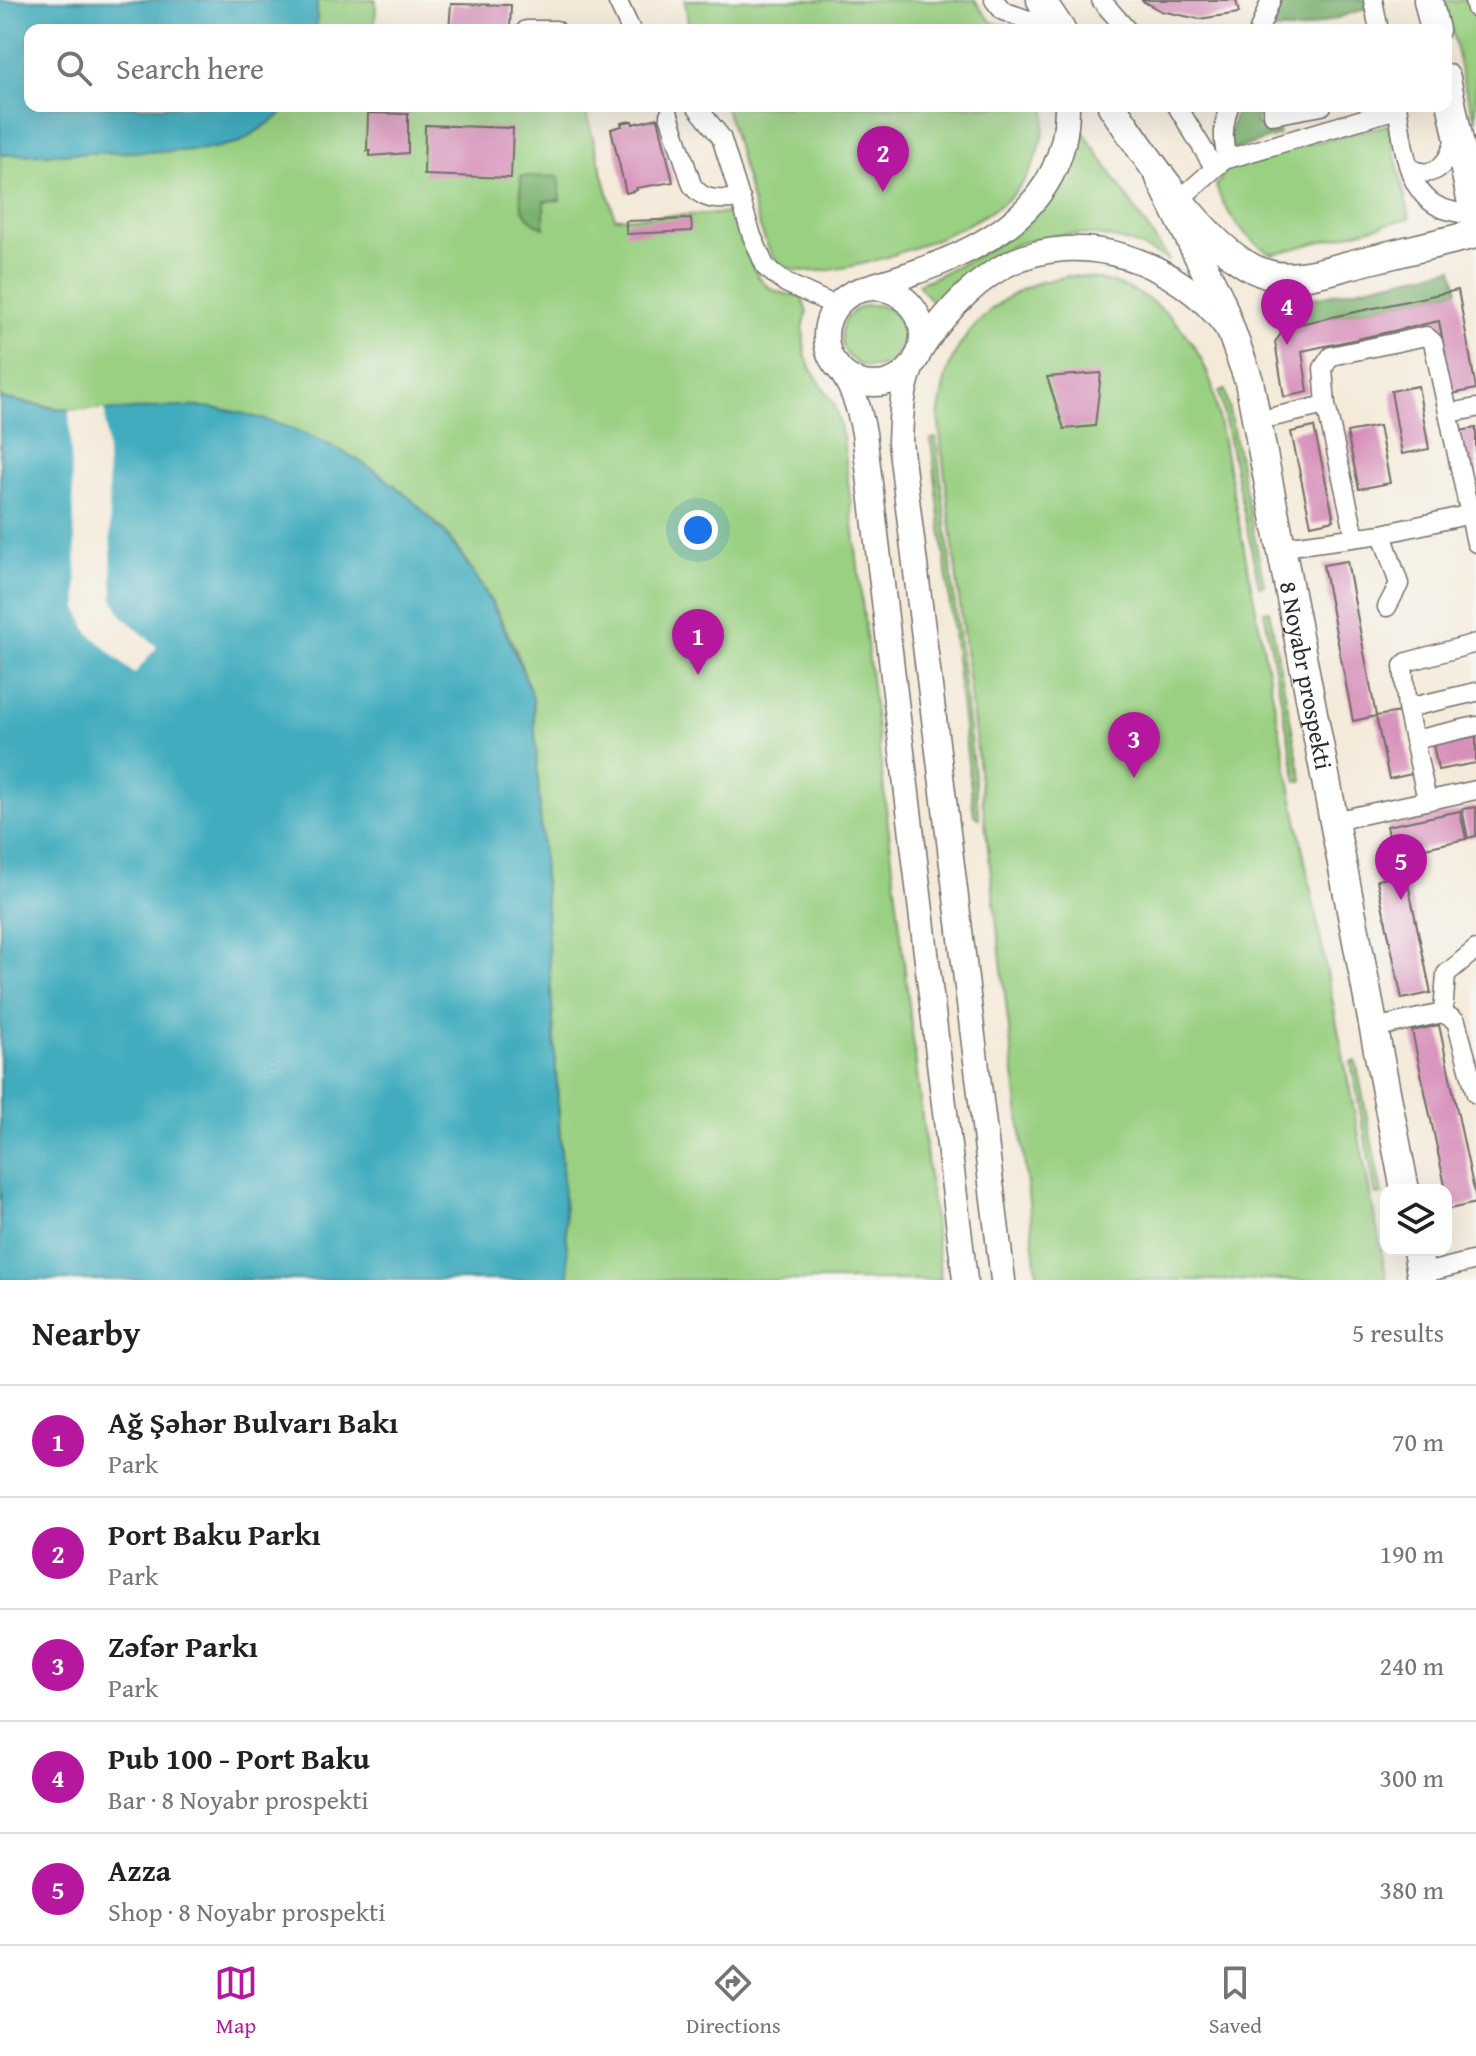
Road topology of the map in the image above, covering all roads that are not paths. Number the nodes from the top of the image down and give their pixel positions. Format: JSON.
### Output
{"nodes":[{"id":1,"x":617,"y":0,"type":"edge"},
{"id":2,"x":994,"y":0,"type":"edge"},
{"id":3,"x":1041,"y":0,"type":"edge"},
{"id":4,"x":1101,"y":0,"type":"edge"},
{"id":5,"x":1271,"y":0,"type":"edge"},
{"id":6,"x":1373,"y":0,"type":"edge"},
{"id":7,"x":1428,"y":0,"type":"edge"},
{"id":8,"x":1474,"y":0,"type":"edge"},
{"id":9,"x":1476,"y":9,"type":"edge"},
{"id":10,"x":623,"y":24,"type":"edge"},
{"id":11,"x":1042,"y":24,"type":"edge"},
{"id":12,"x":1055,"y":24,"type":"edge"},
{"id":13,"x":1122,"y":24,"type":"edge"},
{"id":14,"x":1261,"y":24,"type":"edge"},
{"id":15,"x":1378,"y":24,"type":"edge"},
{"id":16,"x":1434,"y":24,"type":"edge"},
{"id":17,"x":1452,"y":104,"type":"edge"},
{"id":18,"x":701,"y":112,"type":"edge"},
{"id":19,"x":1066,"y":112,"type":"edge"},
{"id":20,"x":1116,"y":112,"type":"edge"},
{"id":21,"x":1182,"y":112,"type":"edge"},
{"id":22,"x":1228,"y":112,"type":"edge"},
{"id":23,"x":1366,"y":112,"type":"edge"},
{"id":24,"x":1398,"y":112,"type":"edge"},
{"id":25,"x":669,"y":115,"type":"dead end"},
{"id":26,"x":1456,"y":122,"type":"junction"},
{"id":27,"x":1476,"y":150,"type":"edge"},
{"id":28,"x":1221,"y":163,"type":"junction"},
{"id":29,"x":1410,"y":168,"type":"junction"},
{"id":30,"x":1160,"y":178,"type":"junction"},
{"id":31,"x":741,"y":199,"type":"junction"},
{"id":32,"x":1179,"y":200,"type":"junction"},
{"id":33,"x":1476,"y":222,"type":"edge"},
{"id":34,"x":861,"y":289,"type":"junction"},
{"id":35,"x":836,"y":306,"type":"junction"},
{"id":36,"x":1237,"y":343,"type":"junction"},
{"id":37,"x":916,"y":358,"type":"junction"},
{"id":38,"x":835,"y":363,"type":"junction"},
{"id":39,"x":1326,"y":405,"type":"junction"},
{"id":40,"x":1476,"y":408,"type":"edge"},
{"id":41,"x":1450,"y":413,"type":"junction"},
{"id":42,"x":1273,"y":417,"type":"dead end"},
{"id":43,"x":1471,"y":514,"type":"junction"},
{"id":44,"x":1382,"y":534,"type":"junction"},
{"id":45,"x":1355,"y":537,"type":"junction"},
{"id":46,"x":1476,"y":543,"type":"edge"},
{"id":47,"x":1283,"y":547,"type":"junction"},
{"id":48,"x":1387,"y":607,"type":"dead end"},
{"id":49,"x":1476,"y":643,"type":"edge"},
{"id":50,"x":1476,"y":692,"type":"edge"},
{"id":51,"x":1407,"y":708,"type":"junction"},
{"id":52,"x":1476,"y":726,"type":"edge"},
{"id":53,"x":1414,"y":740,"type":"junction"},
{"id":54,"x":1476,"y":790,"type":"edge"},
{"id":55,"x":1427,"y":800,"type":"junction"},
{"id":56,"x":1334,"y":821,"type":"junction"},
{"id":57,"x":1476,"y":949,"type":"edge"},
{"id":58,"x":1443,"y":1013,"type":"junction"},
{"id":59,"x":1373,"y":1028,"type":"junction"},
{"id":60,"x":1476,"y":1094,"type":"edge"},
{"id":61,"x":1404,"y":1184,"type":"edge"},
{"id":62,"x":1476,"y":1260,"type":"edge"},
{"id":63,"x":1431,"y":1270,"type":"edge"},
{"id":64,"x":965,"y":1280,"type":"edge"},
{"id":65,"x":1003,"y":1280,"type":"edge"}],
"edges":[{"from":1,"to":10,"type":"street"},
{"from":2,"to":11,"type":"street"},
{"from":3,"to":12,"type":"highway"},
{"from":4,"to":13,"type":"street"},
{"from":5,"to":14,"type":"street"},
{"from":6,"to":15,"type":"street"},
{"from":7,"to":16,"type":"highway"},
{"from":8,"to":9,"type":"street"},
{"from":17,"to":26,"type":"highway"},
{"from":18,"to":31,"type":"street"},
{"from":19,"to":34,"type":"main road"},
{"from":20,"to":30,"type":"highway"},
{"from":21,"to":28,"type":"street"},
{"from":22,"to":28,"type":"street"},
{"from":23,"to":28,"type":"street"},
{"from":24,"to":29,"type":"street"},
{"from":25,"to":31,"type":"street"},
{"from":26,"to":27,"type":"highway"},
{"from":26,"to":29,"type":"street"},
{"from":26,"to":33,"type":"highway"},
{"from":28,"to":32,"type":"street"},
{"from":29,"to":33,"type":"street"},
{"from":30,"to":32,"type":"highway"},
{"from":30,"to":36,"type":"highway","name":"8 Noyabr prospekti"},
{"from":31,"to":35,"type":"street"},
{"from":32,"to":33,"type":"highway"},
{"from":34,"to":35,"type":"main road"},
{"from":34,"to":37,"type":"main road"},
{"from":35,"to":38,"type":"main road"},
{"from":36,"to":37,"type":"main road"},
{"from":36,"to":47,"type":"highway","name":"8 Noyabr prospekti"},
{"from":37,"to":38,"type":"main road"},
{"from":37,"to":65,"type":"main road"},
{"from":38,"to":64,"type":"main road"},
{"from":39,"to":41,"type":"street"},
{"from":39,"to":42,"type":"street"},
{"from":39,"to":45,"type":"street"},
{"from":40,"to":41,"type":"street"},
{"from":41,"to":43,"type":"street"},
{"from":43,"to":44,"type":"street"},
{"from":43,"to":46,"type":"street"},
{"from":44,"to":45,"type":"street"},
{"from":44,"to":48,"type":"street"},
{"from":45,"to":47,"type":"street"},
{"from":47,"to":56,"type":"highway","name":"8 Noyabr prospekti"},
{"from":49,"to":51,"type":"street"},
{"from":50,"to":51,"type":"street"},
{"from":51,"to":53,"type":"street"},
{"from":52,"to":53,"type":"street"},
{"from":53,"to":55,"type":"street"},
{"from":54,"to":55,"type":"street"},
{"from":55,"to":56,"type":"street"},
{"from":56,"to":59,"type":"highway","name":"8 Noyabr prospekti"},
{"from":57,"to":58,"type":"street"},
{"from":58,"to":59,"type":"street"},
{"from":58,"to":60,"type":"street"},
{"from":59,"to":61,"type":"highway","name":"8 Noyabr prospekti"},
{"from":62,"to":63,"type":"street"}]}
